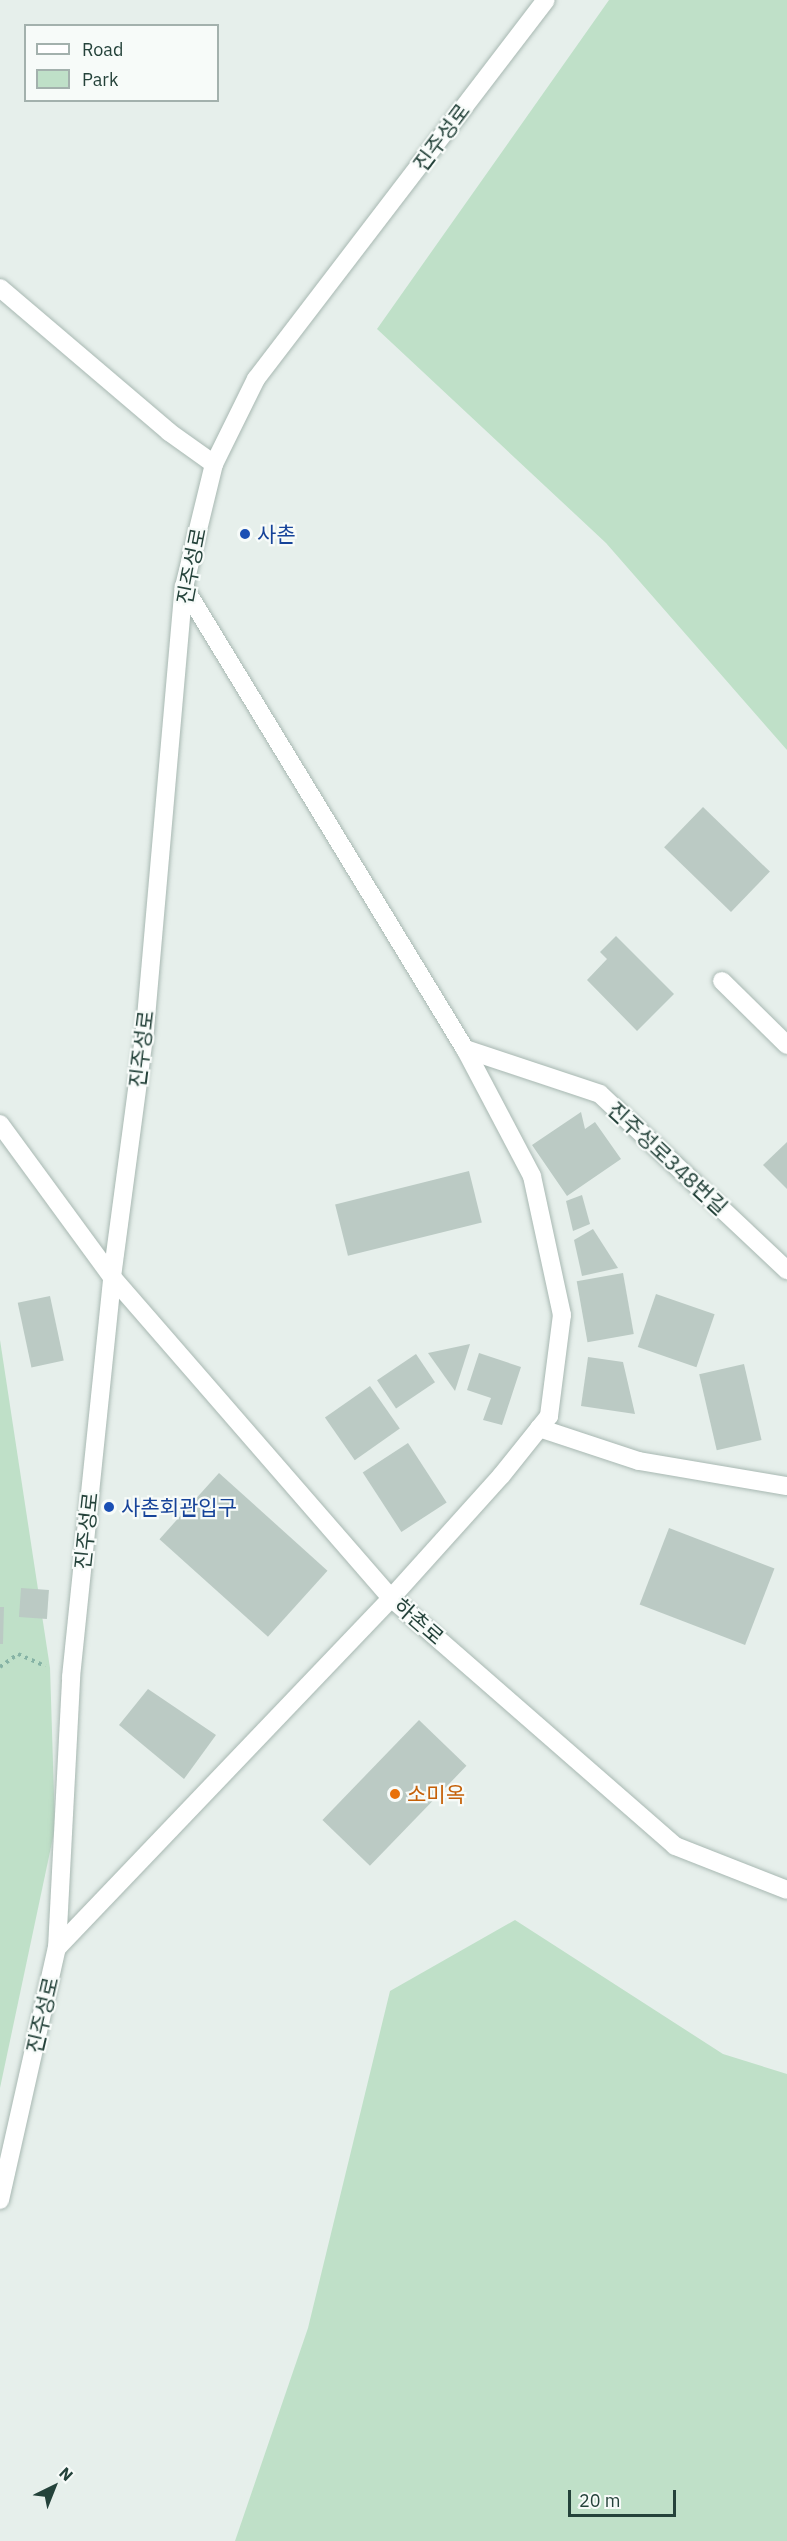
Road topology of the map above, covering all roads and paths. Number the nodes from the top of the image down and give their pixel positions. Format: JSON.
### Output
{"nodes":[{"id":1,"x":546,"y":0,"type":"edge"},
{"id":2,"x":0,"y":288,"type":"edge"},
{"id":3,"x":214,"y":464,"type":"junction"},
{"id":4,"x":184,"y":587,"type":"junction"},
{"id":5,"x":722,"y":981,"type":"dead end"},
{"id":6,"x":787,"y":1045,"type":"edge"},
{"id":7,"x":465,"y":1049,"type":"junction"},
{"id":8,"x":0,"y":1124,"type":"edge"},
{"id":9,"x":787,"y":1270,"type":"edge"},
{"id":10,"x":112,"y":1277,"type":"junction"},
{"id":11,"x":539,"y":1428,"type":"junction"},
{"id":12,"x":787,"y":1486,"type":"edge"},
{"id":13,"x":391,"y":1598,"type":"junction"},
{"id":14,"x":0,"y":1667,"type":"edge"},
{"id":15,"x":71,"y":1677,"type":"junction"},
{"id":16,"x":787,"y":1890,"type":"edge"},
{"id":17,"x":57,"y":1948,"type":"junction"},
{"id":18,"x":0,"y":2200,"type":"edge"}],
"edges":[{"from":1,"to":3,"type":"street","name":"진주성로"},
{"from":2,"to":3,"type":"street"},
{"from":3,"to":4,"type":"street","name":"진주성로"},
{"from":4,"to":7,"type":"street"},
{"from":4,"to":10,"type":"street","name":"진주성로"},
{"from":5,"to":6,"type":"street"},
{"from":7,"to":9,"type":"street","name":"진주성로348번길"},
{"from":7,"to":11,"type":"street"},
{"from":8,"to":10,"type":"street","name":"하촌로"},
{"from":10,"to":13,"type":"street","name":"하촌로"},
{"from":10,"to":15,"type":"street","name":"진주성로"},
{"from":11,"to":12,"type":"street"},
{"from":11,"to":13,"type":"street"},
{"from":13,"to":16,"type":"street","name":"하촌로"},
{"from":13,"to":17,"type":"street"},
{"from":14,"to":15,"type":"path"},
{"from":15,"to":17,"type":"street","name":"진주성로"},
{"from":17,"to":18,"type":"street","name":"진주성로"}]}
